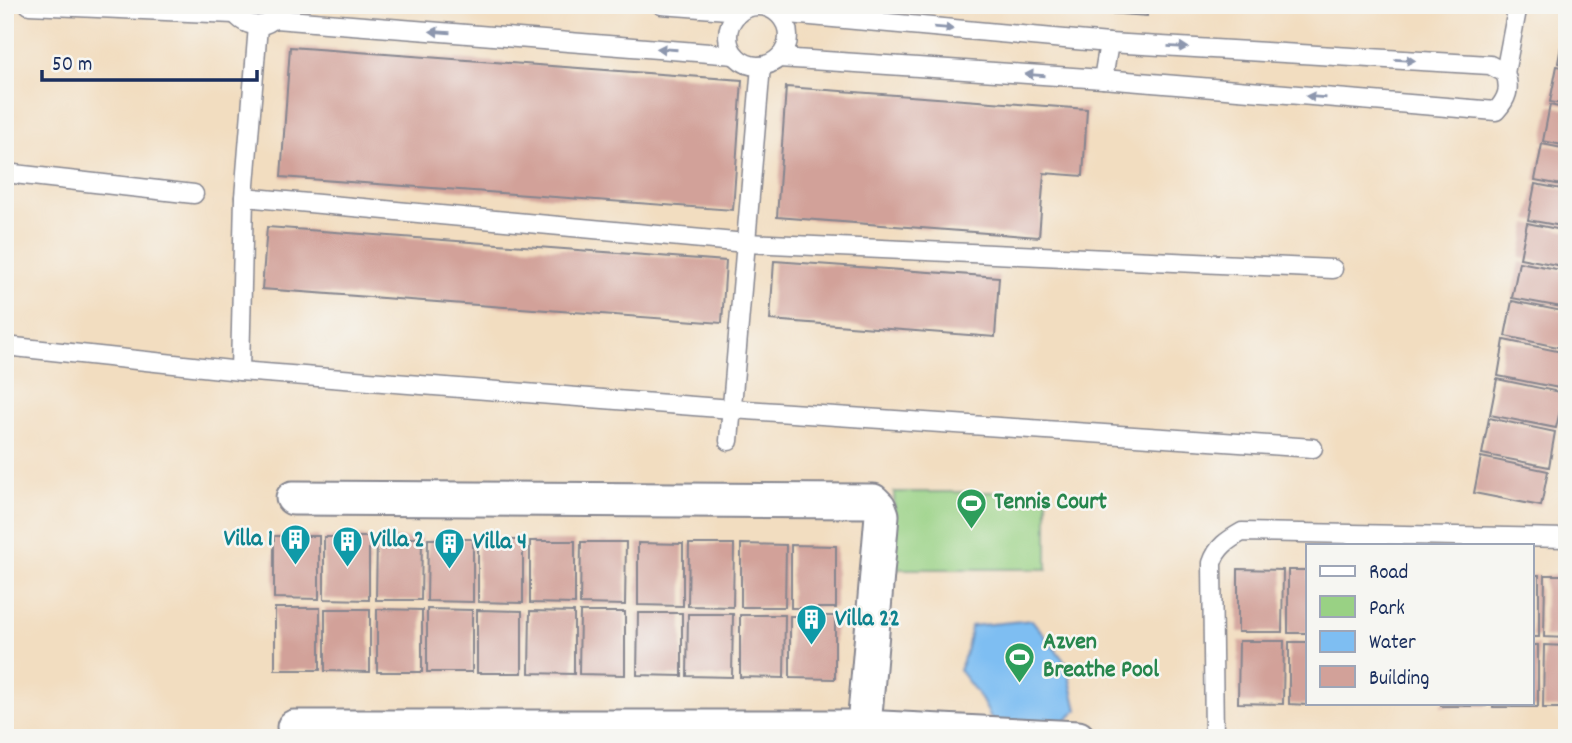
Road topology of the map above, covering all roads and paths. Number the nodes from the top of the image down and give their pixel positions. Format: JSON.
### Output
{"nodes":[{"id":1,"x":29,"y":5,"type":"edge"},
{"id":2,"x":661,"y":5,"type":"edge"},
{"id":3,"x":1518,"y":5,"type":"edge"},
{"id":4,"x":760,"y":6,"type":"edge"},
{"id":5,"x":232,"y":10,"type":"edge"},
{"id":6,"x":741,"y":11,"type":"junction"},
{"id":7,"x":778,"y":13,"type":"junction"},
{"id":8,"x":272,"y":17,"type":"edge"},
{"id":9,"x":1109,"y":43,"type":"junction"},
{"id":10,"x":735,"y":55,"type":"junction"},
{"id":11,"x":779,"y":58,"type":"junction"},
{"id":12,"x":761,"y":66,"type":"junction"},
{"id":13,"x":1505,"y":73,"type":"junction"},
{"id":14,"x":1103,"y":79,"type":"junction"},
{"id":15,"x":5,"y":173,"type":"edge"},
{"id":16,"x":194,"y":194,"type":"dead end"},
{"id":17,"x":244,"y":197,"type":"junction"},
{"id":18,"x":746,"y":243,"type":"junction"},
{"id":19,"x":1333,"y":269,"type":"dead end"},
{"id":20,"x":5,"y":346,"type":"edge"},
{"id":21,"x":240,"y":371,"type":"junction"},
{"id":22,"x":732,"y":409,"type":"junction"},
{"id":23,"x":729,"y":441,"type":"dead end"},
{"id":24,"x":1313,"y":448,"type":"dead end"},
{"id":25,"x":293,"y":498,"type":"dead end"},
{"id":26,"x":1567,"y":538,"type":"edge"},
{"id":27,"x":294,"y":727,"type":"dead end"},
{"id":28,"x":863,"y":732,"type":"edge"},
{"id":29,"x":1079,"y":738,"type":"edge"},
{"id":30,"x":1214,"y":738,"type":"edge"}],
"edges":[{"from":1,"to":5,"type":"lane"},
{"from":2,"to":6,"type":"lane"},
{"from":3,"to":13,"type":"lane"},
{"from":4,"to":6,"type":"lane"},
{"from":4,"to":7,"type":"lane"},
{"from":5,"to":8,"type":"lane"},
{"from":6,"to":10,"type":"lane"},
{"from":7,"to":9,"type":"lane","one_way":true},
{"from":7,"to":11,"type":"lane"},
{"from":10,"to":8,"type":"lane","one_way":true},
{"from":8,"to":17,"type":"lane"},
{"from":9,"to":13,"type":"lane","one_way":true},
{"from":9,"to":14,"type":"lane"},
{"from":10,"to":12,"type":"lane"},
{"from":11,"to":12,"type":"lane"},
{"from":14,"to":11,"type":"lane","one_way":true},
{"from":12,"to":18,"type":"lane"},
{"from":13,"to":14,"type":"lane","one_way":true},
{"from":15,"to":16,"type":"lane"},
{"from":17,"to":18,"type":"lane"},
{"from":17,"to":21,"type":"lane"},
{"from":18,"to":19,"type":"lane"},
{"from":18,"to":22,"type":"lane"},
{"from":20,"to":21,"type":"lane"},
{"from":21,"to":22,"type":"lane"},
{"from":22,"to":23,"type":"lane"},
{"from":22,"to":24,"type":"lane"},
{"from":25,"to":28,"type":"street"},
{"from":26,"to":30,"type":"lane"},
{"from":27,"to":28,"type":"street"},
{"from":28,"to":29,"type":"street"}]}
